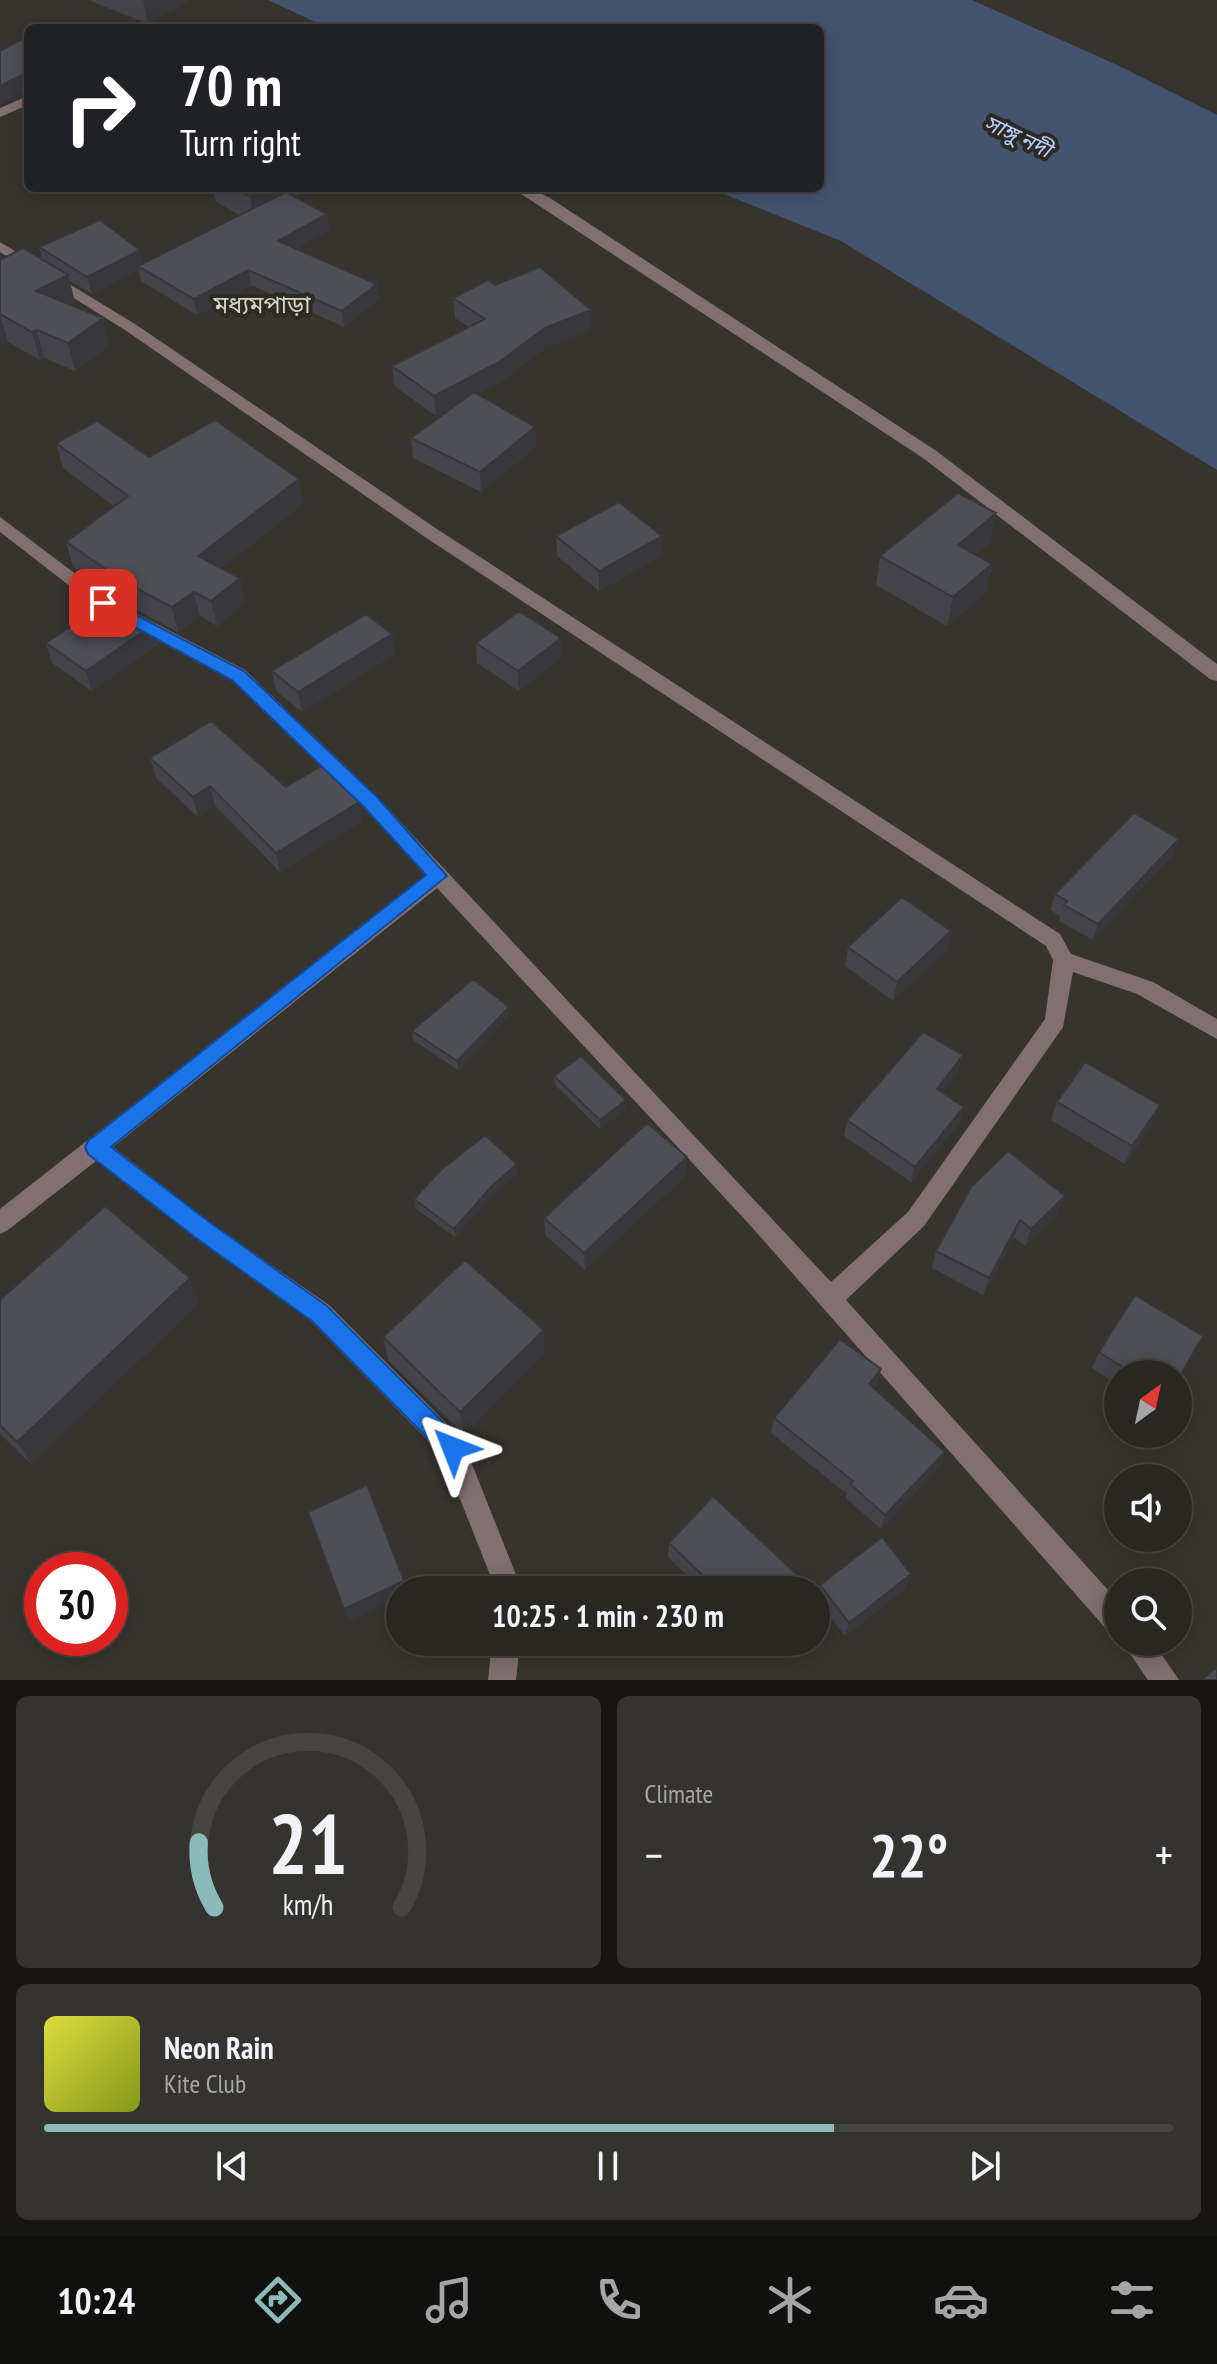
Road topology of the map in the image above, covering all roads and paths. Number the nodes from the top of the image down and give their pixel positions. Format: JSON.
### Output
{"nodes":[{"id":1,"x":24,"y":102,"type":"edge"},
{"id":2,"x":0,"y":113,"type":"edge"},
{"id":3,"x":527,"y":192,"type":"edge"},
{"id":4,"x":0,"y":246,"type":"edge"},
{"id":5,"x":0,"y":523,"type":"edge"},
{"id":6,"x":1217,"y":674,"type":"edge"},
{"id":7,"x":438,"y":876,"type":"junction"},
{"id":8,"x":1064,"y":960,"type":"junction"},
{"id":9,"x":1217,"y":1030,"type":"edge"},
{"id":10,"x":95,"y":1147,"type":"junction"},
{"id":11,"x":0,"y":1223,"type":"edge"},
{"id":12,"x":830,"y":1299,"type":"junction"},
{"id":13,"x":503,"y":1576,"type":"edge"},
{"id":14,"x":1104,"y":1605,"type":"edge"},
{"id":15,"x":505,"y":1656,"type":"edge"},
{"id":16,"x":1147,"y":1656,"type":"edge"},
{"id":17,"x":502,"y":1680,"type":"edge"},
{"id":18,"x":1165,"y":1680,"type":"edge"}],
"edges":[{"from":1,"to":2,"type":"street"},
{"from":3,"to":6,"type":"street"},
{"from":4,"to":8,"type":"street"},
{"from":5,"to":7,"type":"street"},
{"from":7,"to":10,"type":"street"},
{"from":7,"to":12,"type":"street"},
{"from":8,"to":9,"type":"street"},
{"from":8,"to":12,"type":"street"},
{"from":10,"to":11,"type":"street"},
{"from":10,"to":13,"type":"street"},
{"from":12,"to":14,"type":"street"},
{"from":15,"to":17,"type":"street"},
{"from":16,"to":18,"type":"street"}]}
